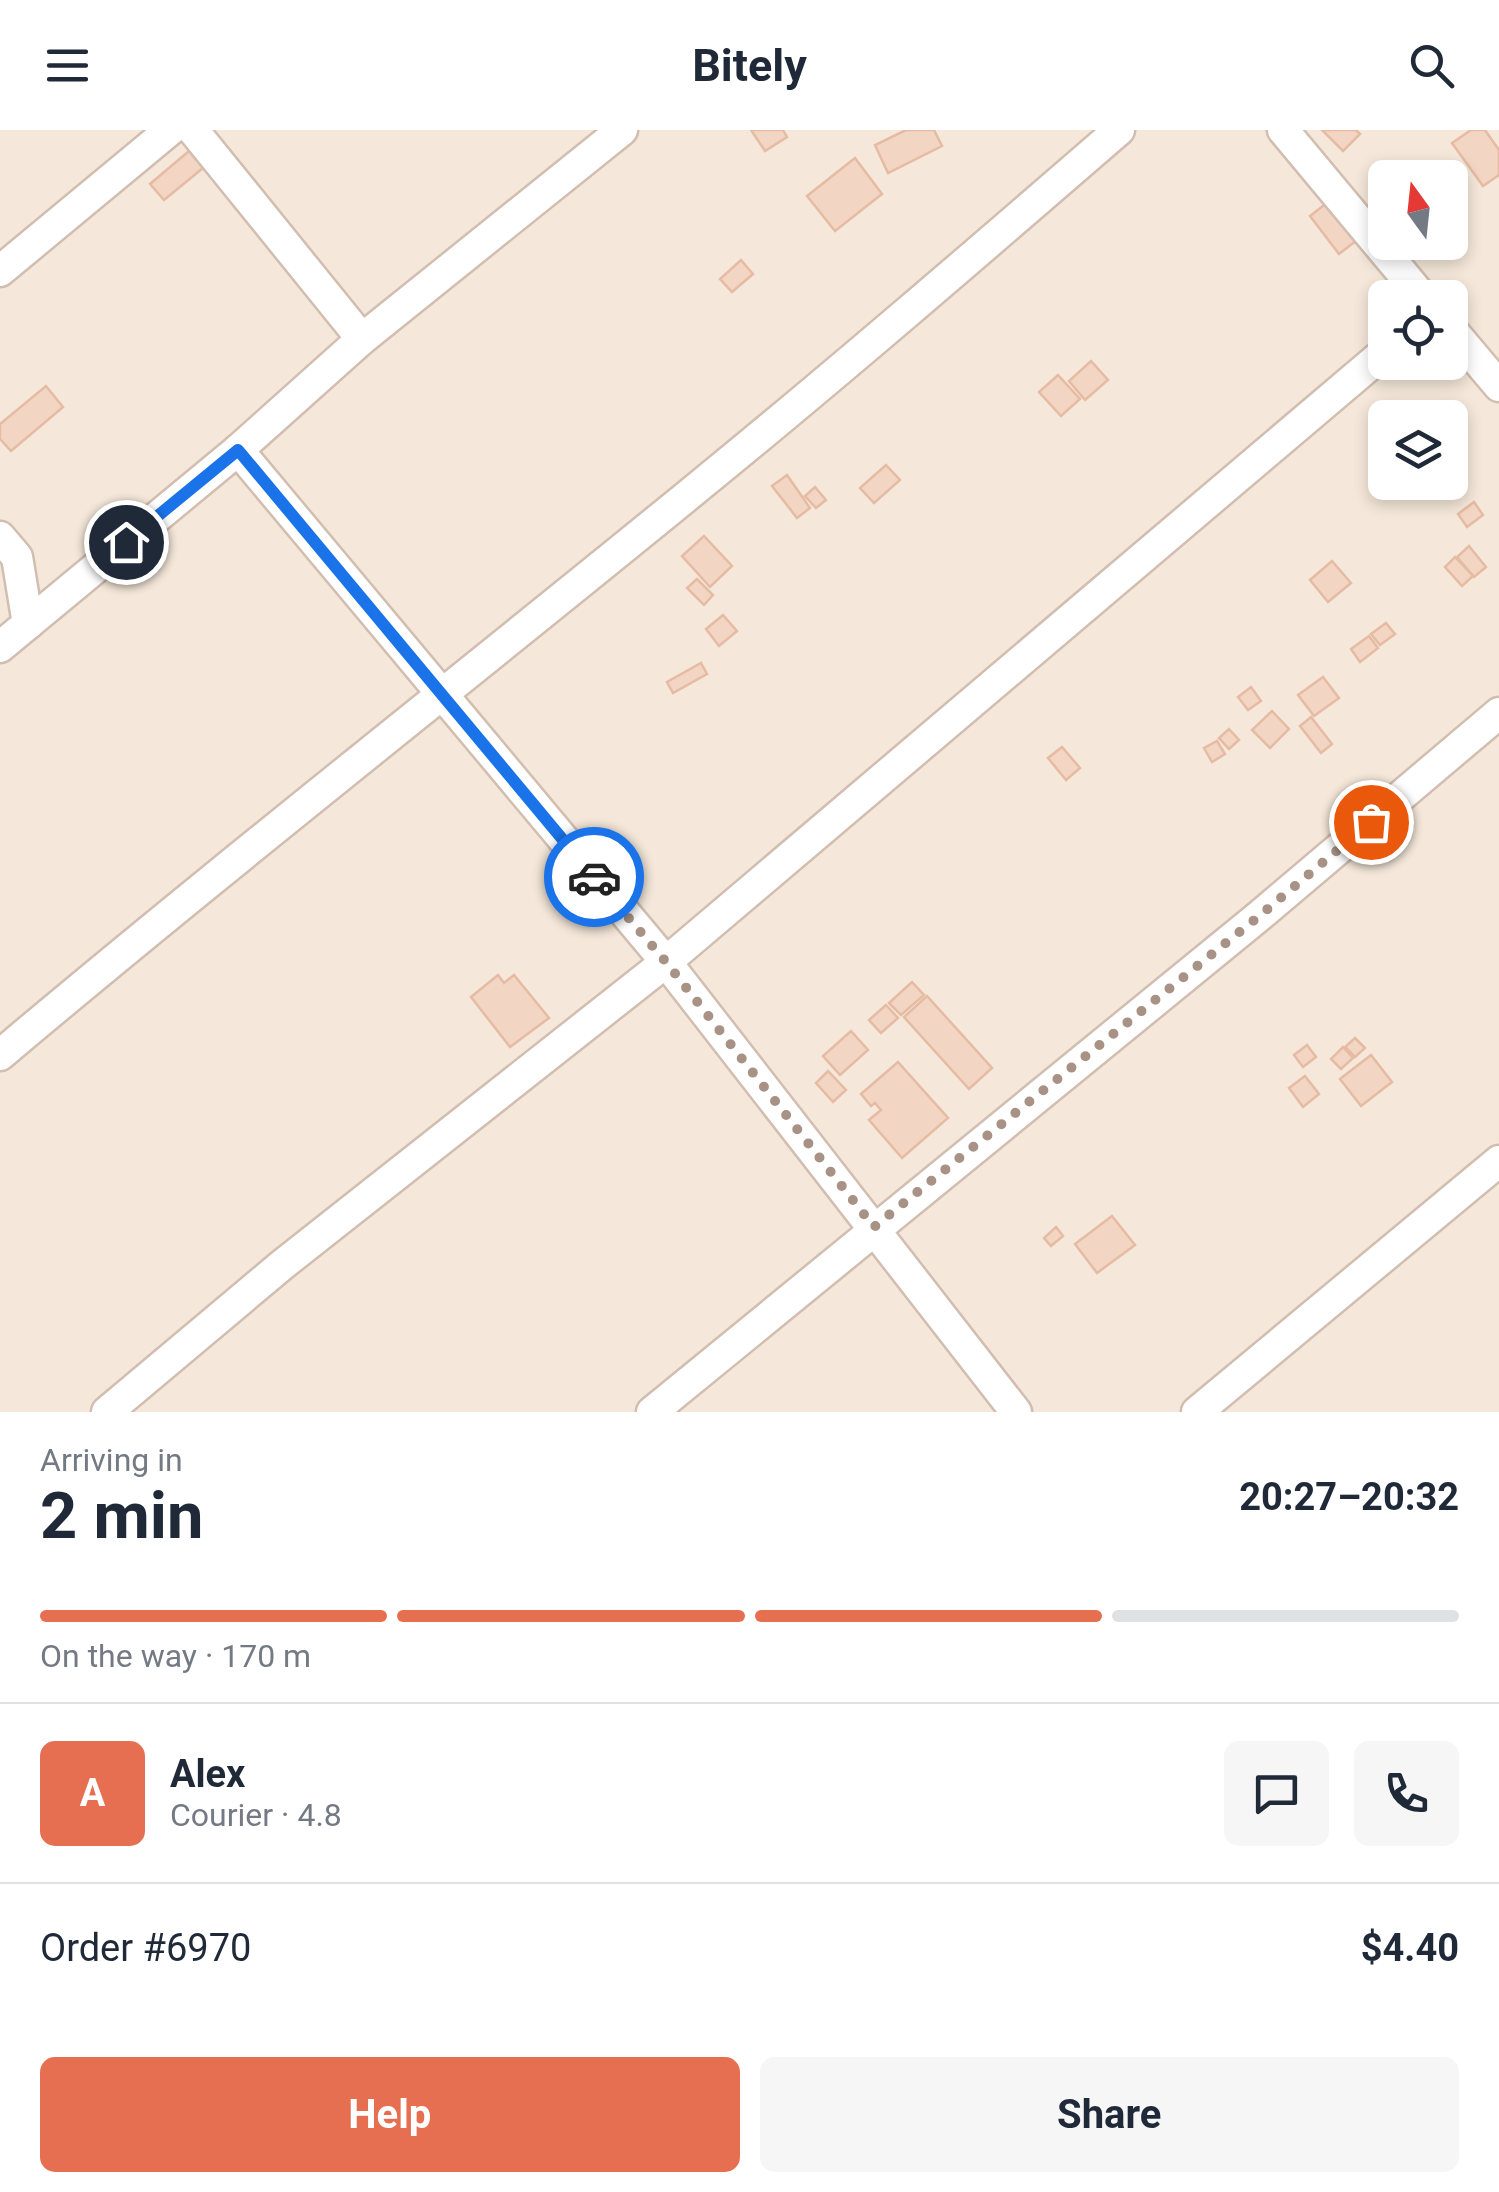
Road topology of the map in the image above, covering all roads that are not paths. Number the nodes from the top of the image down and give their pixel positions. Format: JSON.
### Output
{"nodes":[{"id":1,"x":170,"y":130,"type":"edge"},
{"id":2,"x":192,"y":130,"type":"edge"},
{"id":3,"x":622,"y":130,"type":"edge"},
{"id":4,"x":1119,"y":130,"type":"edge"},
{"id":5,"x":1283,"y":130,"type":"edge"},
{"id":6,"x":0,"y":271,"type":"edge"},
{"id":7,"x":1409,"y":280,"type":"edge"},
{"id":8,"x":362,"y":339,"type":"junction"},
{"id":9,"x":1487,"y":350,"type":"edge"},
{"id":10,"x":1368,"y":366,"type":"edge"},
{"id":11,"x":1499,"y":386,"type":"edge"},
{"id":12,"x":238,"y":450,"type":"junction"},
{"id":13,"x":8,"y":547,"type":"edge"},
{"id":14,"x":70,"y":588,"type":"junction"},
{"id":15,"x":28,"y":624,"type":"junction"},
{"id":16,"x":0,"y":647,"type":"edge"},
{"id":17,"x":441,"y":694,"type":"junction"},
{"id":18,"x":1499,"y":713,"type":"edge"},
{"id":19,"x":666,"y":962,"type":"junction"},
{"id":20,"x":0,"y":1055,"type":"edge"},
{"id":21,"x":1499,"y":1161,"type":"edge"},
{"id":22,"x":874,"y":1227,"type":"junction"},
{"id":23,"x":107,"y":1412,"type":"edge"},
{"id":24,"x":652,"y":1412,"type":"edge"},
{"id":25,"x":1016,"y":1412,"type":"edge"},
{"id":26,"x":1197,"y":1412,"type":"edge"}],
"edges":[{"from":1,"to":6,"type":"street"},
{"from":2,"to":8,"type":"street"},
{"from":3,"to":8,"type":"street"},
{"from":4,"to":17,"type":"street"},
{"from":5,"to":7,"type":"street"},
{"from":8,"to":12,"type":"street"},
{"from":9,"to":11,"type":"street"},
{"from":10,"to":19,"type":"street"},
{"from":12,"to":14,"type":"street"},
{"from":12,"to":17,"type":"street"},
{"from":13,"to":14,"type":"street"},
{"from":13,"to":15,"type":"street"},
{"from":14,"to":15,"type":"street"},
{"from":15,"to":16,"type":"street"},
{"from":17,"to":19,"type":"street"},
{"from":17,"to":20,"type":"street"},
{"from":18,"to":22,"type":"street"},
{"from":19,"to":22,"type":"street"},
{"from":19,"to":23,"type":"street"},
{"from":21,"to":26,"type":"street"},
{"from":22,"to":24,"type":"street"},
{"from":22,"to":25,"type":"street"}]}
